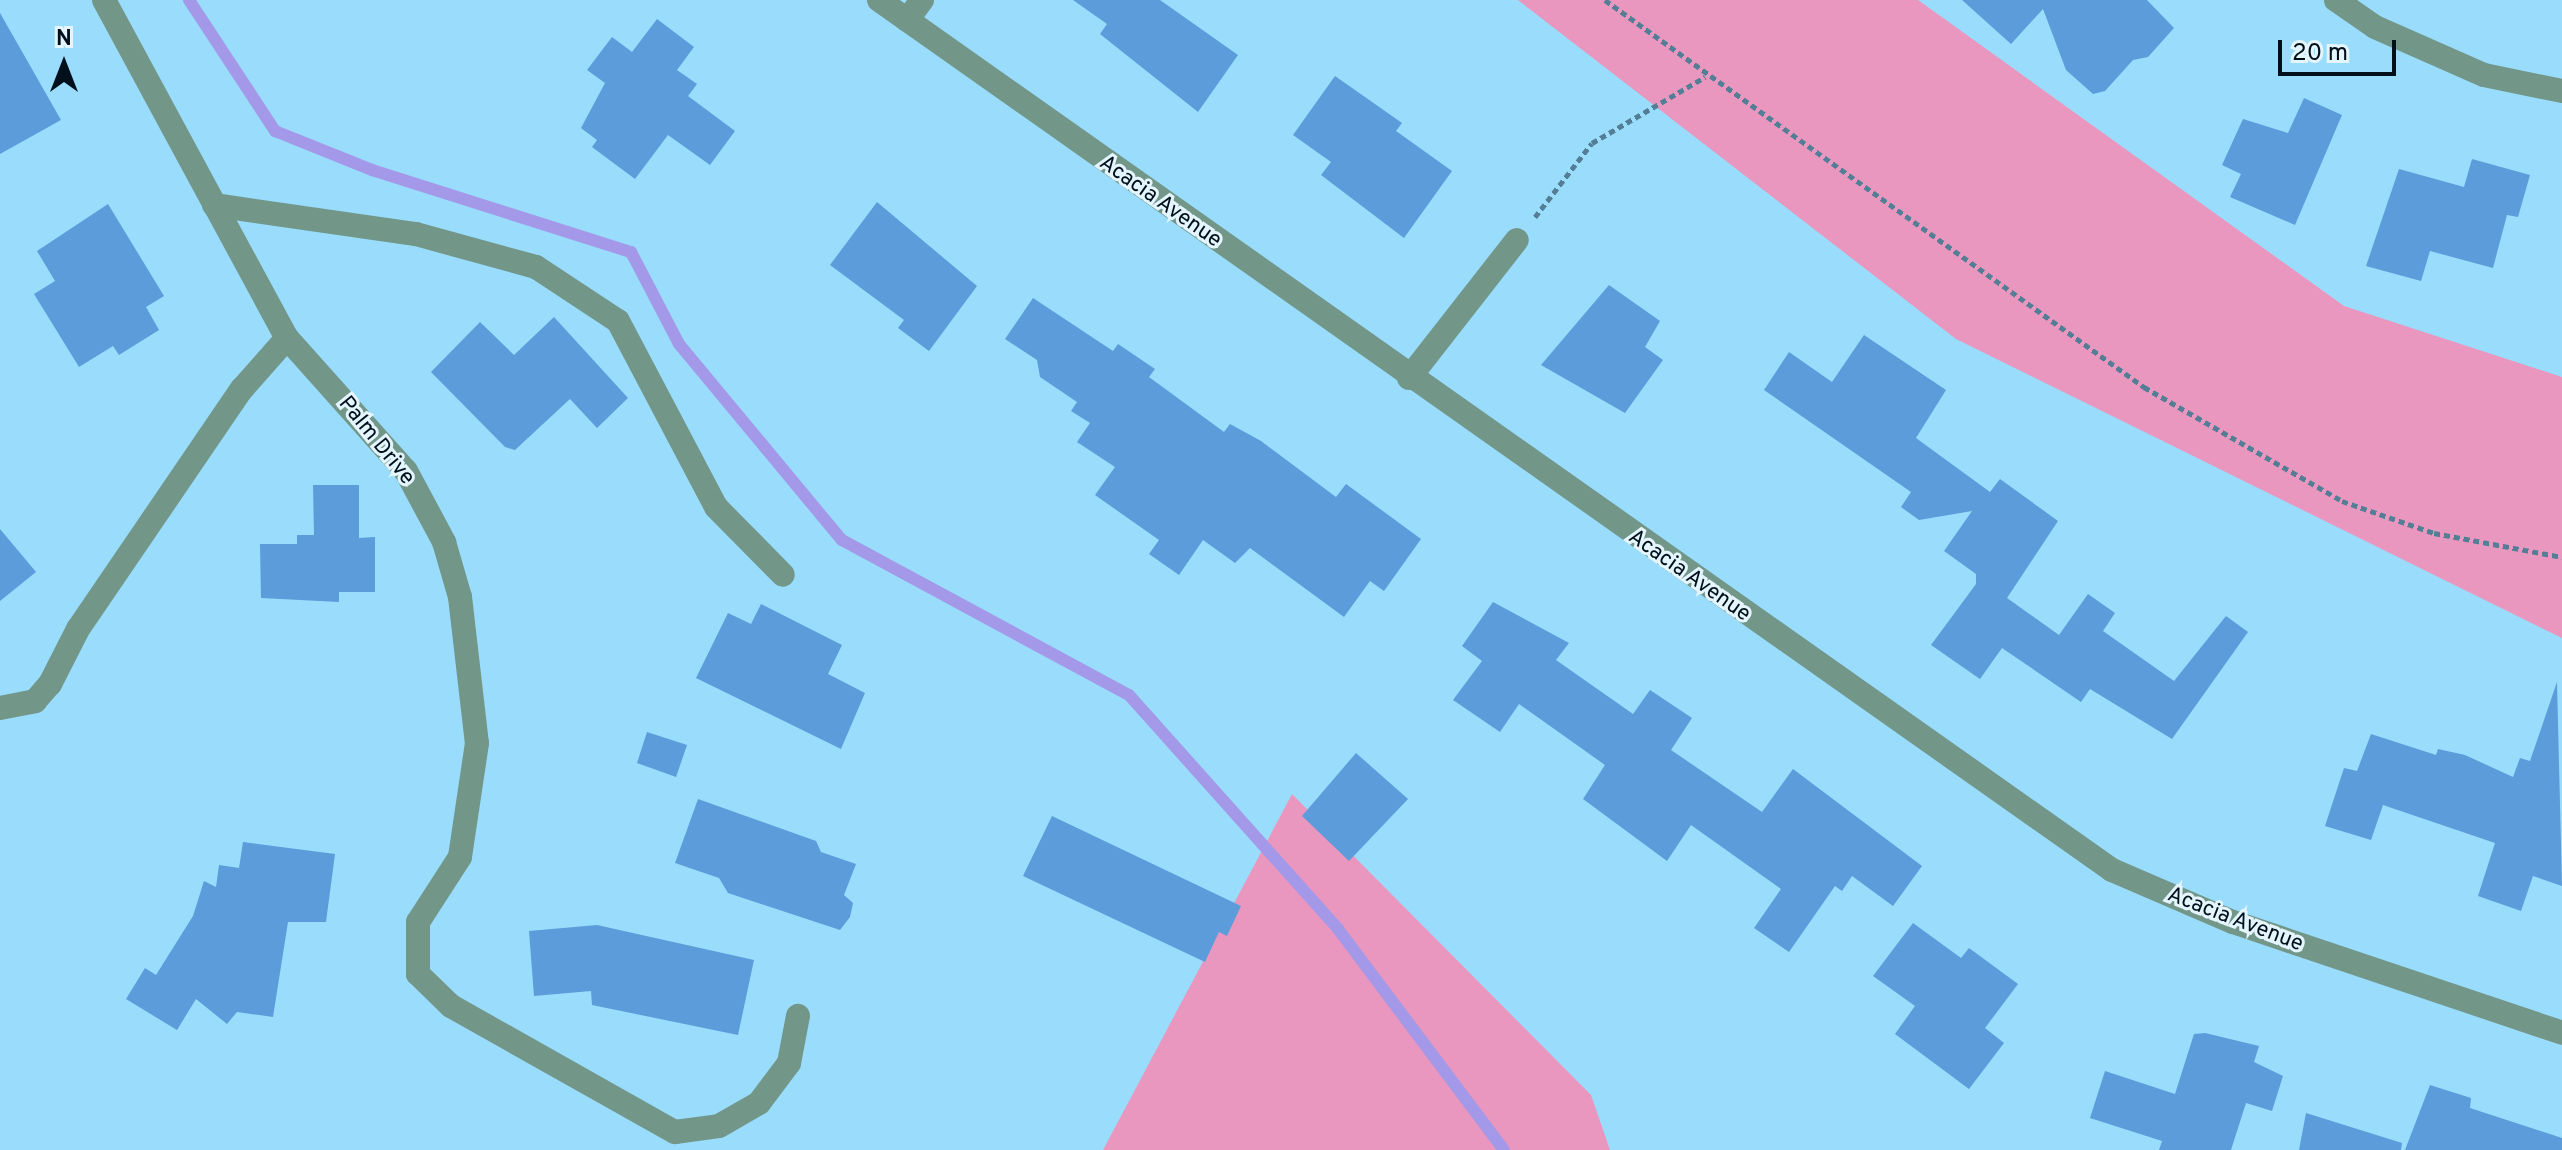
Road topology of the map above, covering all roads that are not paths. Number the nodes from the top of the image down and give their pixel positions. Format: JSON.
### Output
{"nodes":[{"id":1,"x":104,"y":0,"type":"edge"},
{"id":2,"x":879,"y":0,"type":"edge"},
{"id":3,"x":922,"y":0,"type":"edge"},
{"id":4,"x":2336,"y":0,"type":"edge"},
{"id":5,"x":907,"y":20,"type":"junction"},
{"id":6,"x":2562,"y":91,"type":"edge"},
{"id":7,"x":214,"y":205,"type":"junction"},
{"id":8,"x":1517,"y":240,"type":"road end"},
{"id":9,"x":287,"y":338,"type":"junction"},
{"id":10,"x":1409,"y":378,"type":"junction"},
{"id":11,"x":783,"y":575,"type":"dead end"},
{"id":12,"x":0,"y":708,"type":"edge"},
{"id":13,"x":798,"y":1016,"type":"dead end"},
{"id":14,"x":2562,"y":1033,"type":"edge"}],
"edges":[{"from":1,"to":7,"type":"street","name":"Palm Drive"},
{"from":2,"to":5,"type":"street","name":"Acacia Avenue"},
{"from":3,"to":5,"type":"street"},
{"from":4,"to":6,"type":"street"},
{"from":5,"to":10,"type":"street","name":"Acacia Avenue"},
{"from":7,"to":9,"type":"street","name":"Palm Drive"},
{"from":7,"to":11,"type":"street"},
{"from":8,"to":10,"type":"street"},
{"from":9,"to":12,"type":"street"},
{"from":9,"to":13,"type":"street","name":"Palm Drive"},
{"from":10,"to":14,"type":"street","name":"Acacia Avenue"}]}
